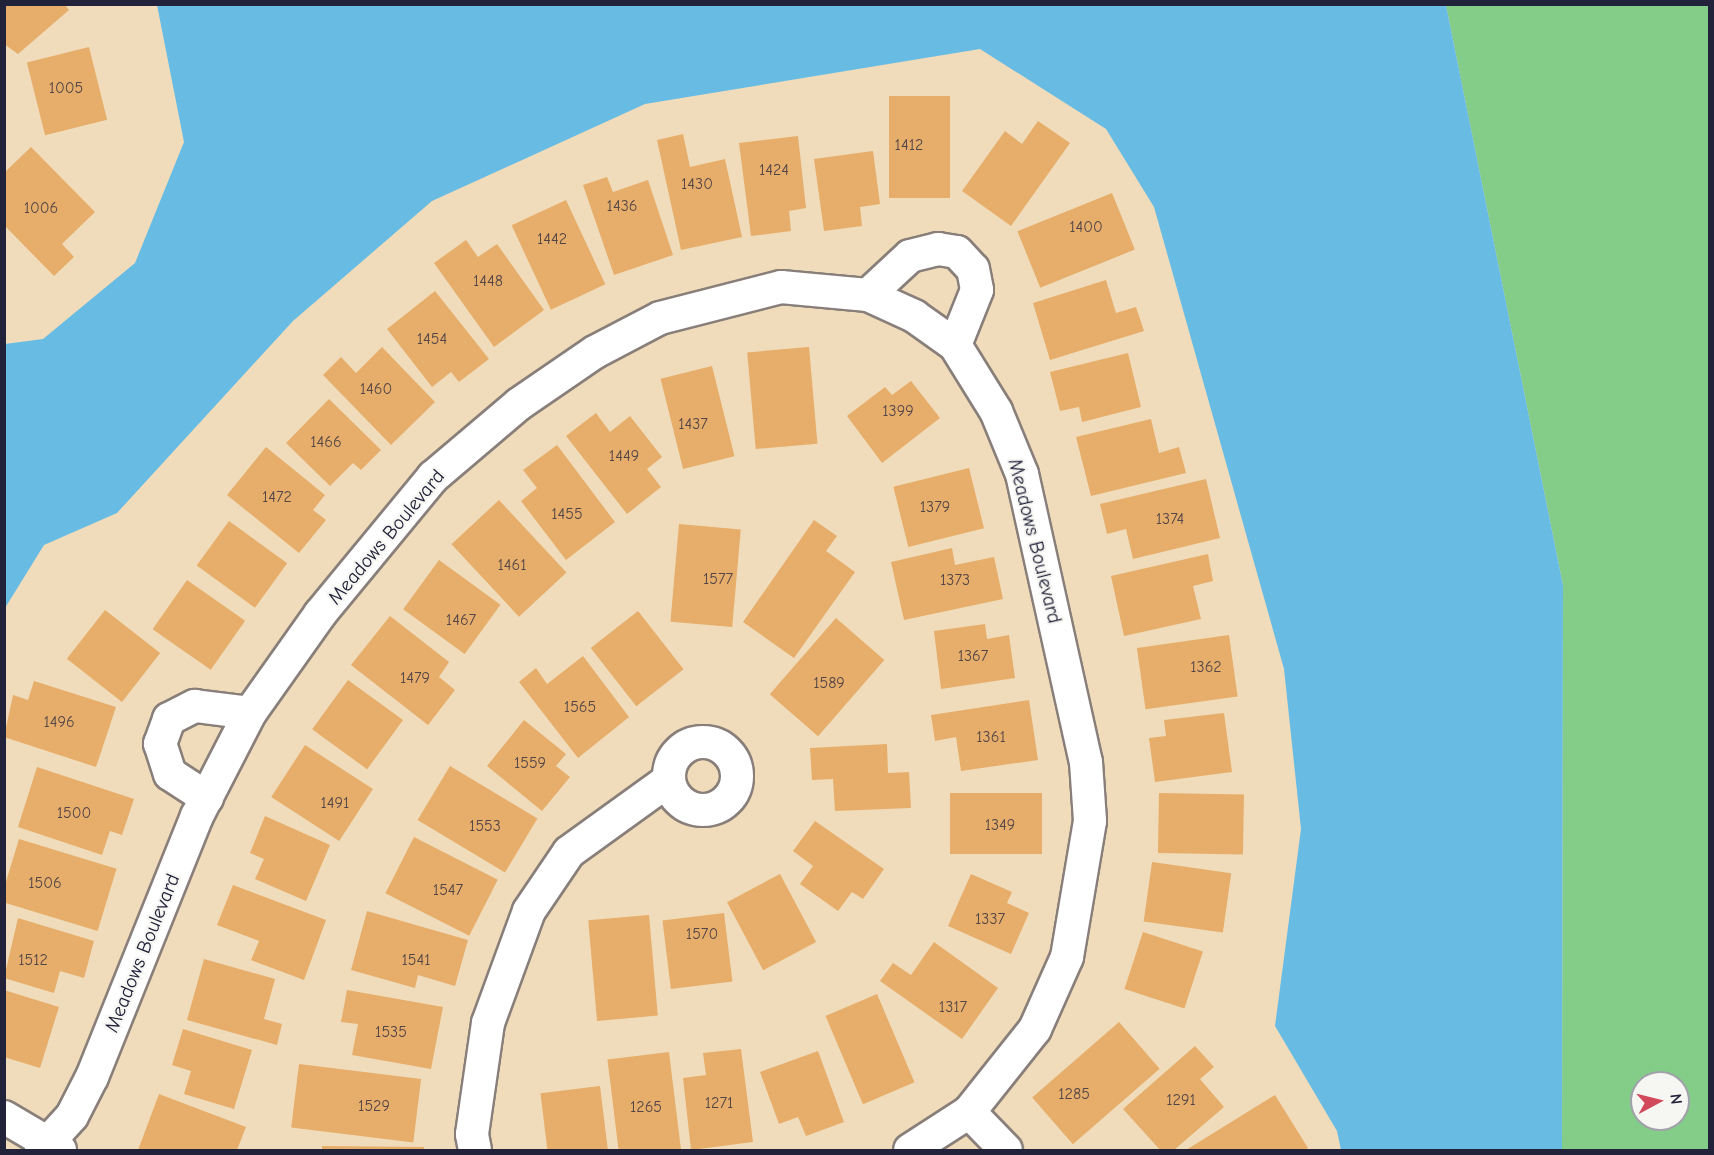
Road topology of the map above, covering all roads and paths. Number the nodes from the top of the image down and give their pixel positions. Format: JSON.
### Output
{"nodes":[{"id":1,"x":868,"y":295,"type":"junction"},
{"id":2,"x":956,"y":345,"type":"junction"},
{"id":3,"x":250,"y":713,"type":"junction"},
{"id":4,"x":669,"y":780,"type":"dead end"},
{"id":5,"x":207,"y":798,"type":"junction"},
{"id":6,"x":969,"y":1112,"type":"junction"},
{"id":7,"x":4,"y":1117,"type":"edge"},
{"id":8,"x":49,"y":1147,"type":"edge"},
{"id":9,"x":475,"y":1150,"type":"edge"},
{"id":10,"x":910,"y":1150,"type":"edge"},
{"id":11,"x":1006,"y":1150,"type":"edge"}],
"edges":[{"from":1,"to":2,"type":"street","name":"Meadows Boulevard"},
{"from":1,"to":2,"type":"street"},
{"from":1,"to":3,"type":"street","name":"Meadows Boulevard"},
{"from":2,"to":6,"type":"street","name":"Meadows Boulevard"},
{"from":3,"to":5,"type":"street","name":"Meadows Boulevard"},
{"from":3,"to":5,"type":"street"},
{"from":4,"to":9,"type":"street"},
{"from":5,"to":8,"type":"street","name":"Meadows Boulevard"},
{"from":6,"to":10,"type":"street","name":"Meadows Boulevard"},
{"from":6,"to":11,"type":"street"},
{"from":7,"to":8,"type":"street","name":"Meadows Boulevard"}]}
